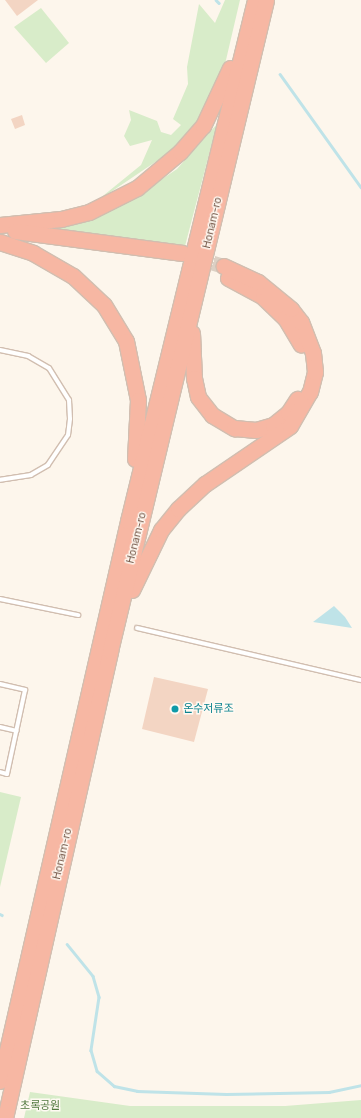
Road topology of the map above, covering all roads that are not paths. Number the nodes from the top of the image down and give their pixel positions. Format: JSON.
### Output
{"nodes":[{"id":1,"x":266,"y":0,"type":"edge"},
{"id":2,"x":254,"y":5,"type":"edge"},
{"id":3,"x":0,"y":225,"type":"edge"},
{"id":4,"x":0,"y":229,"type":"edge"},
{"id":5,"x":0,"y":238,"type":"edge"},
{"id":6,"x":0,"y":242,"type":"edge"},
{"id":7,"x":196,"y":294,"type":"junction"},
{"id":8,"x":0,"y":350,"type":"edge"},
{"id":9,"x":0,"y":480,"type":"edge"},
{"id":10,"x":128,"y":521,"type":"junction"},
{"id":11,"x":0,"y":599,"type":"edge"},
{"id":12,"x":78,"y":615,"type":"dead end"},
{"id":13,"x":137,"y":628,"type":"dead end"},
{"id":14,"x":110,"y":651,"type":"junction"},
{"id":15,"x":361,"y":680,"type":"edge"},
{"id":16,"x":0,"y":684,"type":"edge"},
{"id":17,"x":0,"y":727,"type":"edge"},
{"id":18,"x":17,"y":731,"type":"junction"},
{"id":19,"x":0,"y":772,"type":"edge"},
{"id":20,"x":5,"y":1077,"type":"edge"},
{"id":21,"x":5,"y":1118,"type":"edge"}],
"edges":[{"from":1,"to":7,"type":"highway","name":"Honam-ro"},
{"from":2,"to":3,"type":"highway"},
{"from":2,"to":10,"type":"highway","name":"Honam-ro"},
{"from":4,"to":5,"type":"highway"},
{"from":6,"to":10,"type":"highway"},
{"from":7,"to":14,"type":"highway","name":"Honam-ro"},
{"from":7,"to":14,"type":"highway"},
{"from":8,"to":9,"type":"lane"},
{"from":10,"to":20,"type":"highway","name":"Honam-ro"},
{"from":11,"to":12,"type":"lane"},
{"from":13,"to":15,"type":"lane"},
{"from":14,"to":20,"type":"highway","name":"Honam-ro"},
{"from":16,"to":18,"type":"lane"},
{"from":17,"to":18,"type":"lane"},
{"from":18,"to":19,"type":"lane"},
{"from":20,"to":21,"type":"highway"}]}
